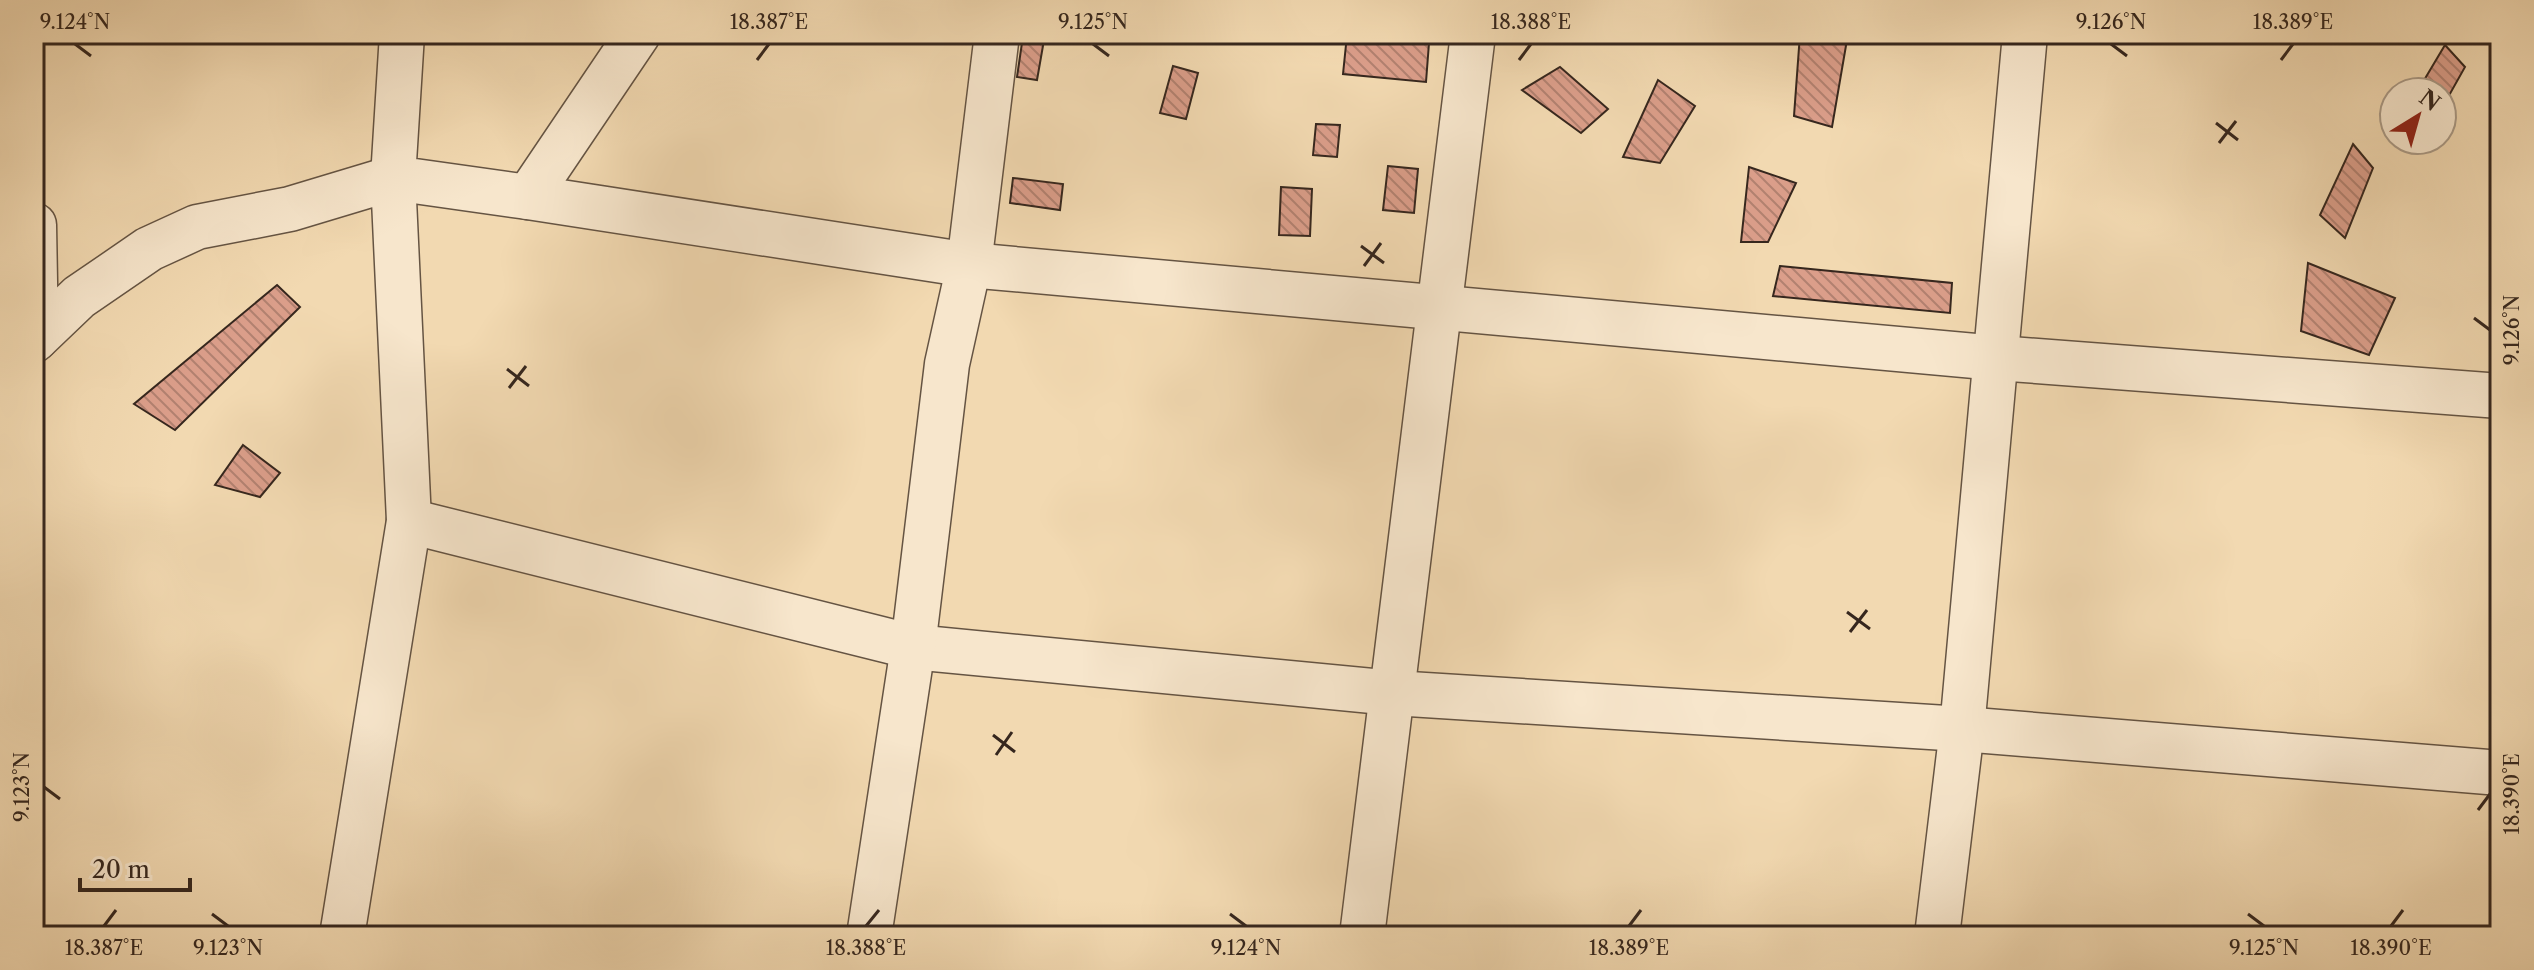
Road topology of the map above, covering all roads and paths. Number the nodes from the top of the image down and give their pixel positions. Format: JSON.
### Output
{"nodes":[{"id":1,"x":402,"y":34,"type":"edge"},
{"id":2,"x":638,"y":34,"type":"edge"},
{"id":3,"x":997,"y":34,"type":"edge"},
{"id":4,"x":1473,"y":34,"type":"edge"},
{"id":5,"x":2025,"y":34,"type":"edge"},
{"id":6,"x":393,"y":178,"type":"junction"},
{"id":7,"x":528,"y":197,"type":"junction"},
{"id":8,"x":34,"y":225,"type":"edge"},
{"id":9,"x":969,"y":265,"type":"junction"},
{"id":10,"x":1440,"y":309,"type":"junction"},
{"id":11,"x":35,"y":339,"type":"edge"},
{"id":12,"x":1997,"y":358,"type":"junction"},
{"id":13,"x":2500,"y":396,"type":"edge"},
{"id":14,"x":409,"y":521,"type":"junction"},
{"id":15,"x":913,"y":647,"type":"junction"},
{"id":16,"x":1393,"y":693,"type":"junction"},
{"id":17,"x":1962,"y":729,"type":"junction"},
{"id":18,"x":2500,"y":773,"type":"edge"},
{"id":19,"x":342,"y":936,"type":"edge"},
{"id":20,"x":869,"y":936,"type":"edge"},
{"id":21,"x":1362,"y":936,"type":"edge"},
{"id":22,"x":1937,"y":936,"type":"edge"}],
"edges":[{"from":1,"to":6,"type":"street"},
{"from":2,"to":7,"type":"street"},
{"from":3,"to":9,"type":"street"},
{"from":4,"to":10,"type":"street"},
{"from":5,"to":12,"type":"street"},
{"from":6,"to":7,"type":"street"},
{"from":6,"to":11,"type":"street"},
{"from":6,"to":14,"type":"street"},
{"from":7,"to":9,"type":"street"},
{"from":8,"to":11,"type":"street"},
{"from":9,"to":10,"type":"street"},
{"from":9,"to":15,"type":"street"},
{"from":10,"to":12,"type":"street"},
{"from":10,"to":16,"type":"street"},
{"from":12,"to":13,"type":"street"},
{"from":12,"to":17,"type":"street"},
{"from":14,"to":15,"type":"street"},
{"from":14,"to":19,"type":"street"},
{"from":15,"to":16,"type":"street"},
{"from":15,"to":20,"type":"street"},
{"from":16,"to":17,"type":"street"},
{"from":16,"to":21,"type":"street"},
{"from":17,"to":18,"type":"street"},
{"from":17,"to":22,"type":"street"}]}
